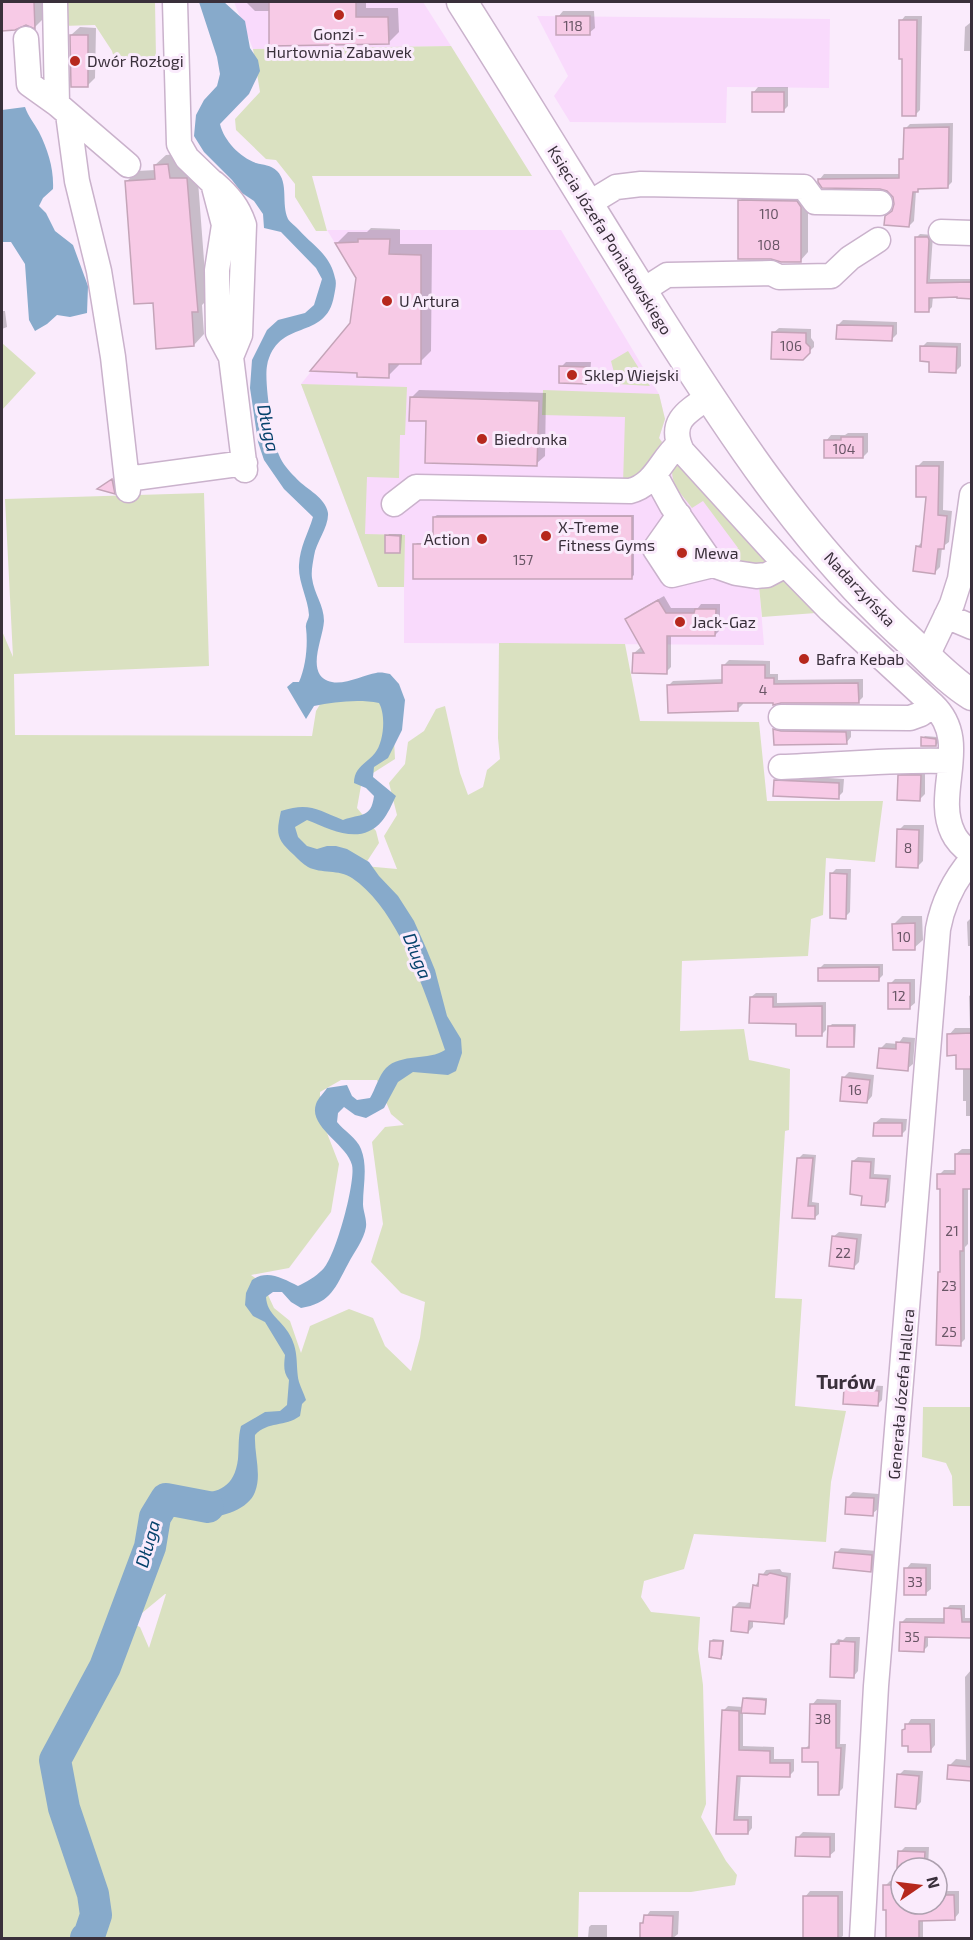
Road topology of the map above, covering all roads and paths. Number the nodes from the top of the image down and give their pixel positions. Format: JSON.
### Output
{"nodes":[{"id":1,"x":56,"y":2,"type":"edge"},
{"id":2,"x":175,"y":2,"type":"edge"},
{"id":3,"x":462,"y":2,"type":"edge"},
{"id":4,"x":26,"y":39,"type":"dead end"},
{"id":5,"x":62,"y":109,"type":"junction"},
{"id":6,"x":128,"y":165,"type":"dead end"},
{"id":7,"x":880,"y":203,"type":"dead end"},
{"id":8,"x":588,"y":204,"type":"junction"},
{"id":9,"x":941,"y":232,"type":"dead end"},
{"id":10,"x":972,"y":233,"type":"edge"},
{"id":11,"x":878,"y":240,"type":"dead end"},
{"id":12,"x":642,"y":291,"type":"junction"},
{"id":13,"x":709,"y":397,"type":"junction"},
{"id":14,"x":679,"y":444,"type":"junction"},
{"id":15,"x":655,"y":475,"type":"junction"},
{"id":16,"x":763,"y":475,"type":"joint"},
{"id":17,"x":972,"y":495,"type":"edge"},
{"id":18,"x":394,"y":504,"type":"dead end"},
{"id":19,"x":673,"y":524,"type":"junction"},
{"id":20,"x":786,"y":565,"type":"junction"},
{"id":21,"x":702,"y":567,"type":"junction"},
{"id":22,"x":946,"y":616,"type":"junction"},
{"id":23,"x":972,"y":627,"type":"edge"},
{"id":24,"x":927,"y":656,"type":"junction"},
{"id":25,"x":970,"y":695,"type":"edge"},
{"id":26,"x":933,"y":705,"type":"junction"},
{"id":27,"x":781,"y":717,"type":"dead end"},
{"id":28,"x":950,"y":761,"type":"junction"},
{"id":29,"x":781,"y":767,"type":"dead end"},
{"id":30,"x":972,"y":854,"type":"edge"},
{"id":31,"x":972,"y":859,"type":"edge"},
{"id":32,"x":862,"y":1938,"type":"edge"}],
"edges":[{"from":1,"to":5,"type":"street"},
{"from":2,"to":5,"type":"street"},
{"from":3,"to":8,"type":"main road","name":"Księcia Józefa Poniatowskiego"},
{"from":4,"to":5,"type":"street"},
{"from":5,"to":6,"type":"street"},
{"from":7,"to":8,"type":"street"},
{"from":8,"to":12,"type":"main road","name":"Księcia Józefa Poniatowskiego"},
{"from":9,"to":10,"type":"street"},
{"from":11,"to":12,"type":"street"},
{"from":12,"to":13,"type":"main road","name":"Księcia Józefa Poniatowskiego"},
{"from":13,"to":14,"type":"street"},
{"from":13,"to":16,"type":"main road","name":"Księcia Józefa Poniatowskiego"},
{"from":14,"to":15,"type":"street"},
{"from":14,"to":20,"type":"street"},
{"from":15,"to":18,"type":"street"},
{"from":15,"to":19,"type":"street"},
{"from":16,"to":24,"type":"main road","name":"Nadarzyńska"},
{"from":17,"to":22,"type":"street"},
{"from":19,"to":21,"type":"street"},
{"from":19,"to":21,"type":"street"},
{"from":20,"to":21,"type":"street"},
{"from":20,"to":26,"type":"street"},
{"from":22,"to":23,"type":"street"},
{"from":22,"to":24,"type":"street"},
{"from":24,"to":25,"type":"main road","name":"Nadarzyńska"},
{"from":26,"to":27,"type":"street"},
{"from":26,"to":28,"type":"street"},
{"from":28,"to":29,"type":"street"},
{"from":28,"to":30,"type":"street"},
{"from":31,"to":32,"type":"street","name":"Generała Józefa Hallera"}]}
